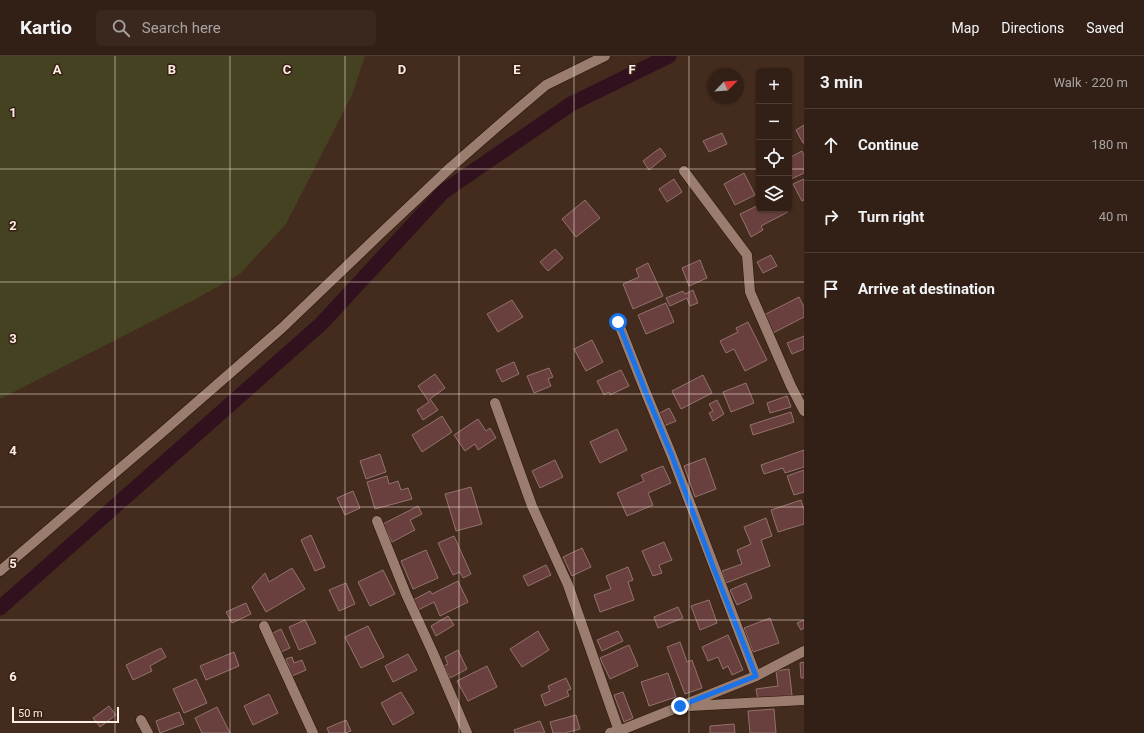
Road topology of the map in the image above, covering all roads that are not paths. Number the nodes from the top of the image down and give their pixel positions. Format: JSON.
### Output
{"nodes":[{"id":1,"x":606,"y":56,"type":"edge"},
{"id":2,"x":684,"y":171,"type":"dead end"},
{"id":3,"x":618,"y":322,"type":"dead end"},
{"id":4,"x":495,"y":403,"type":"dead end"},
{"id":5,"x":804,"y":411,"type":"edge"},
{"id":6,"x":377,"y":521,"type":"dead end"},
{"id":7,"x":0,"y":571,"type":"edge"},
{"id":8,"x":264,"y":626,"type":"dead end"},
{"id":9,"x":804,"y":651,"type":"edge"},
{"id":10,"x":756,"y":676,"type":"junction"},
{"id":11,"x":804,"y":700,"type":"edge"},
{"id":12,"x":680,"y":706,"type":"junction"},
{"id":13,"x":141,"y":720,"type":"dead end"},
{"id":14,"x":615,"y":732,"type":"edge"},
{"id":15,"x":148,"y":733,"type":"edge"},
{"id":16,"x":313,"y":733,"type":"edge"},
{"id":17,"x":467,"y":733,"type":"edge"}],
"edges":[{"from":1,"to":7,"type":"street"},
{"from":2,"to":5,"type":"street"},
{"from":3,"to":10,"type":"street"},
{"from":4,"to":14,"type":"street"},
{"from":6,"to":17,"type":"street"},
{"from":8,"to":16,"type":"street"},
{"from":9,"to":10,"type":"street"},
{"from":10,"to":12,"type":"street"},
{"from":11,"to":12,"type":"street"},
{"from":12,"to":14,"type":"street"},
{"from":13,"to":15,"type":"street"}]}
